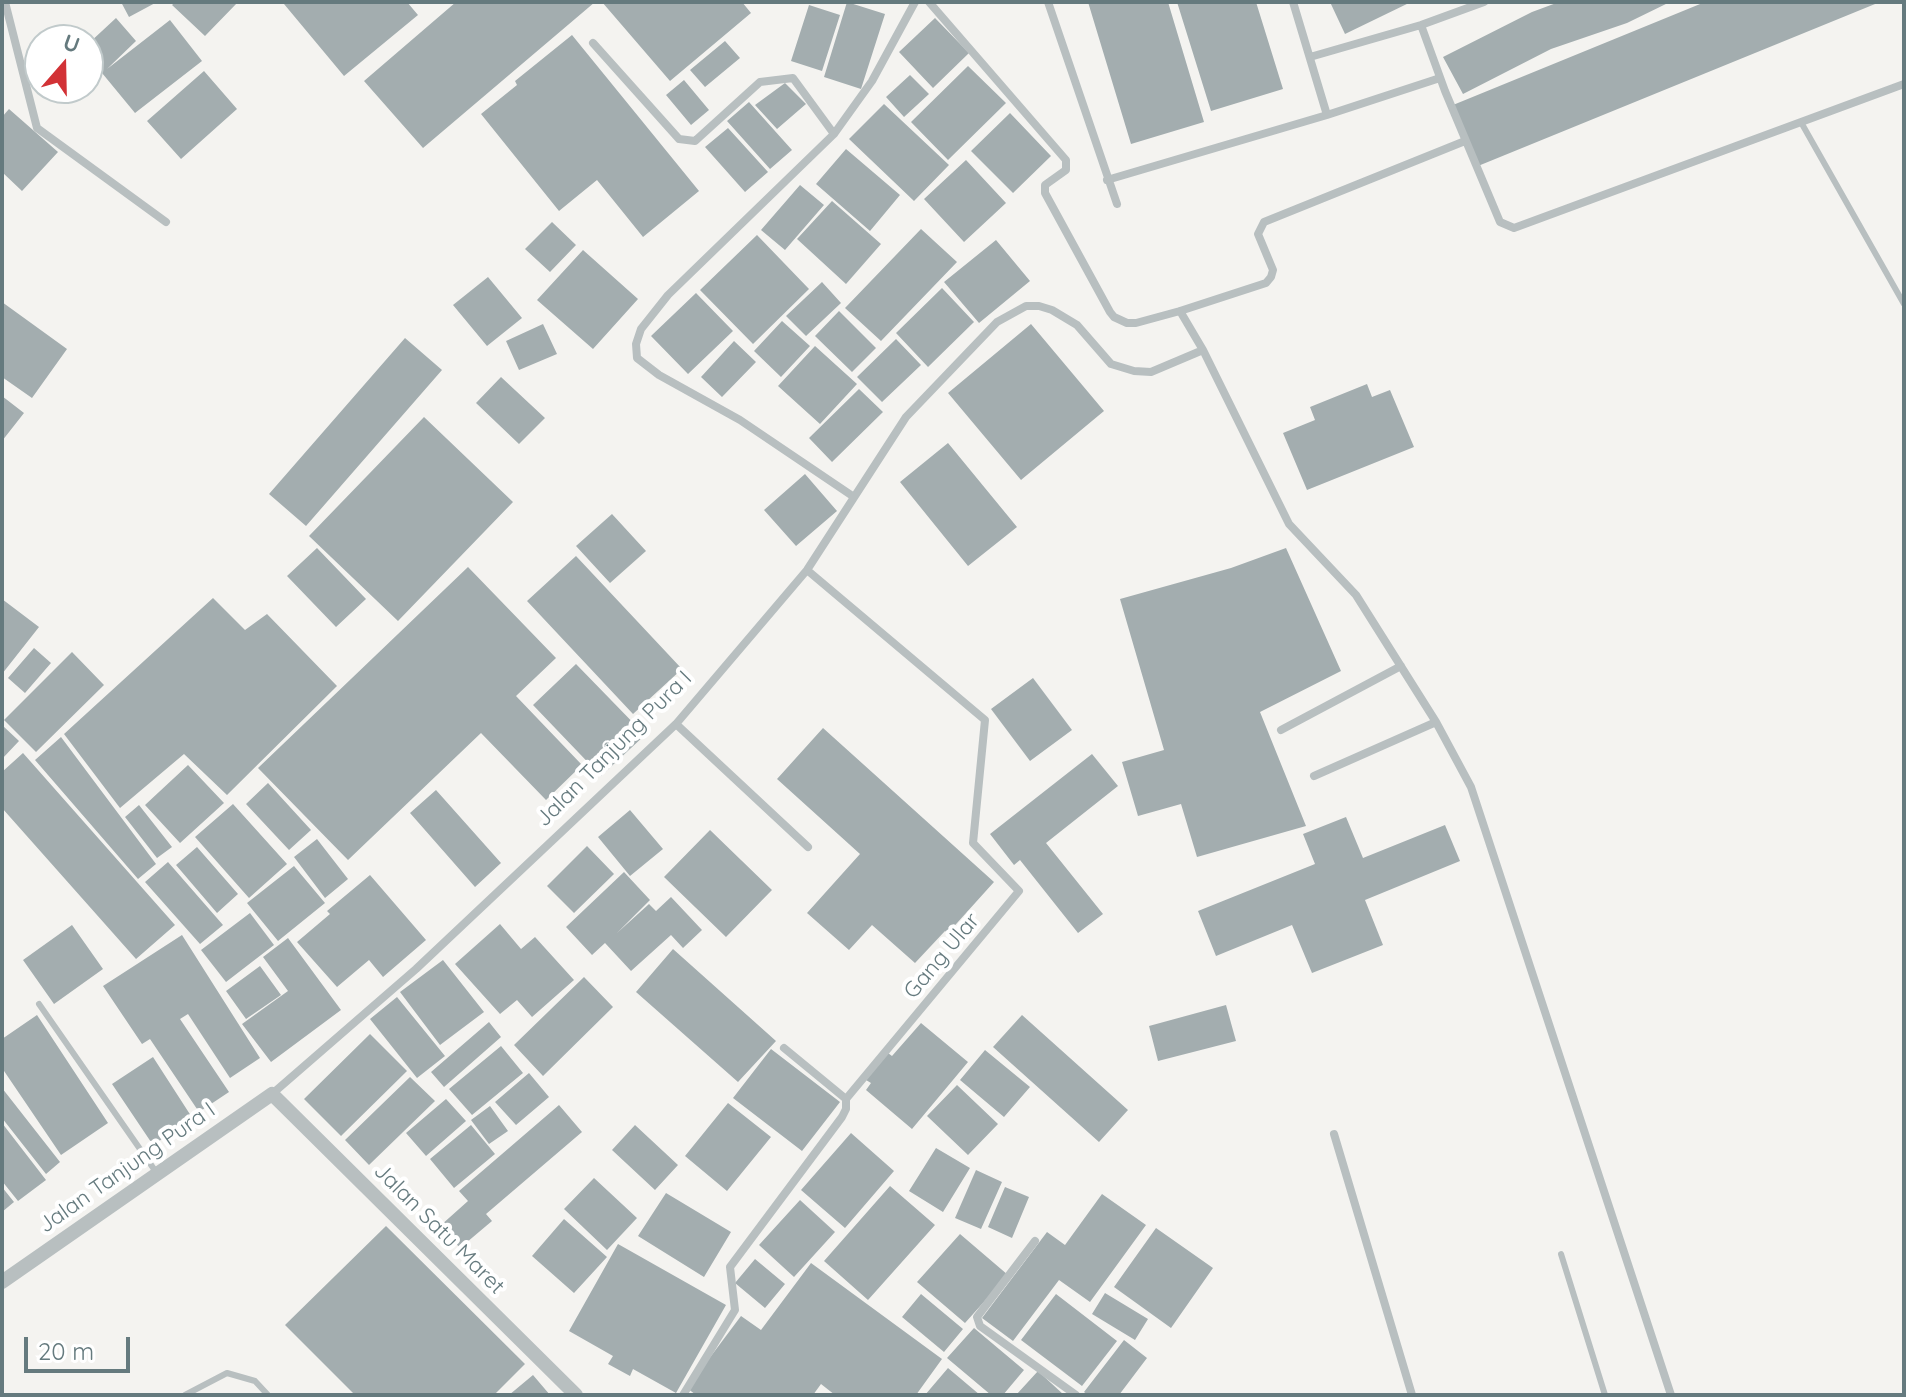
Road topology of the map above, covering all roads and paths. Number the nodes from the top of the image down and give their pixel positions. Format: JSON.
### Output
{"nodes":[{"id":1,"x":5,"y":2,"type":"edge"},
{"id":2,"x":915,"y":2,"type":"edge"},
{"id":3,"x":929,"y":2,"type":"edge"},
{"id":4,"x":1048,"y":2,"type":"edge"},
{"id":5,"x":1293,"y":2,"type":"edge"},
{"id":6,"x":1484,"y":2,"type":"edge"},
{"id":7,"x":1421,"y":25,"type":"junction"},
{"id":8,"x":593,"y":43,"type":"dead end"},
{"id":9,"x":1310,"y":57,"type":"junction"},
{"id":10,"x":1440,"y":78,"type":"junction"},
{"id":11,"x":1904,"y":84,"type":"edge"},
{"id":12,"x":1327,"y":115,"type":"junction"},
{"id":13,"x":1802,"y":124,"type":"junction"},
{"id":14,"x":834,"y":134,"type":"junction"},
{"id":15,"x":1465,"y":141,"type":"junction"},
{"id":16,"x":1107,"y":180,"type":"junction"},
{"id":17,"x":1117,"y":204,"type":"dead end"},
{"id":18,"x":166,"y":222,"type":"dead end"},
{"id":19,"x":1904,"y":304,"type":"edge"},
{"id":20,"x":1180,"y":311,"type":"junction"},
{"id":21,"x":1203,"y":350,"type":"junction"},
{"id":22,"x":854,"y":497,"type":"junction"},
{"id":23,"x":807,"y":570,"type":"junction"},
{"id":24,"x":1401,"y":666,"type":"junction"},
{"id":25,"x":1436,"y":722,"type":"junction"},
{"id":26,"x":676,"y":724,"type":"junction"},
{"id":27,"x":1281,"y":730,"type":"dead end"},
{"id":28,"x":1314,"y":776,"type":"dead end"},
{"id":29,"x":808,"y":847,"type":"dead end"},
{"id":30,"x":39,"y":1004,"type":"dead end"},
{"id":31,"x":784,"y":1048,"type":"dead end"},
{"id":32,"x":272,"y":1094,"type":"junction"},
{"id":33,"x":846,"y":1099,"type":"junction"},
{"id":34,"x":1334,"y":1134,"type":"dead end"},
{"id":35,"x":157,"y":1174,"type":"junction"},
{"id":36,"x":1035,"y":1241,"type":"dead end"},
{"id":37,"x":1561,"y":1254,"type":"dead end"},
{"id":38,"x":2,"y":1282,"type":"edge"},
{"id":39,"x":185,"y":1395,"type":"edge"},
{"id":40,"x":268,"y":1395,"type":"edge"},
{"id":41,"x":576,"y":1395,"type":"edge"},
{"id":42,"x":683,"y":1395,"type":"edge"},
{"id":43,"x":1076,"y":1395,"type":"edge"},
{"id":44,"x":1412,"y":1395,"type":"edge"},
{"id":45,"x":1605,"y":1395,"type":"edge"},
{"id":46,"x":1671,"y":1395,"type":"edge"}],
"edges":[{"from":1,"to":18,"type":"street"},
{"from":2,"to":14,"type":"street"},
{"from":3,"to":20,"type":"street"},
{"from":4,"to":16,"type":"street"},
{"from":5,"to":9,"type":"street"},
{"from":6,"to":7,"type":"street"},
{"from":7,"to":9,"type":"street"},
{"from":7,"to":10,"type":"street"},
{"from":8,"to":14,"type":"street"},
{"from":9,"to":12,"type":"street"},
{"from":10,"to":12,"type":"street"},
{"from":10,"to":15,"type":"street"},
{"from":11,"to":13,"type":"street"},
{"from":12,"to":16,"type":"street"},
{"from":13,"to":15,"type":"street"},
{"from":13,"to":19,"type":"lane"},
{"from":14,"to":22,"type":"street"},
{"from":15,"to":20,"type":"street"},
{"from":16,"to":17,"type":"street"},
{"from":20,"to":21,"type":"street"},
{"from":21,"to":22,"type":"street","name":"Jalan Tanjung Pura I"},
{"from":21,"to":24,"type":"street"},
{"from":22,"to":23,"type":"street","name":"Jalan Tanjung Pura I"},
{"from":23,"to":26,"type":"street","name":"Jalan Tanjung Pura I"},
{"from":23,"to":33,"type":"street","name":"Gang Ular"},
{"from":24,"to":25,"type":"street"},
{"from":24,"to":27,"type":"street"},
{"from":25,"to":28,"type":"street"},
{"from":25,"to":46,"type":"street"},
{"from":26,"to":29,"type":"street"},
{"from":26,"to":32,"type":"street","name":"Jalan Tanjung Pura I"},
{"from":30,"to":35,"type":"lane"},
{"from":31,"to":33,"type":"street"},
{"from":32,"to":35,"type":"street","name":"Jalan Tanjung Pura I"},
{"from":32,"to":41,"type":"street","name":"Jalan Satu Maret"},
{"from":33,"to":42,"type":"street","name":"Gang Ular"},
{"from":34,"to":44,"type":"street"},
{"from":35,"to":38,"type":"street","name":"Jalan Tanjung Pura I"},
{"from":36,"to":43,"type":"street"},
{"from":37,"to":45,"type":"lane"},
{"from":39,"to":40,"type":"lane"}]}
